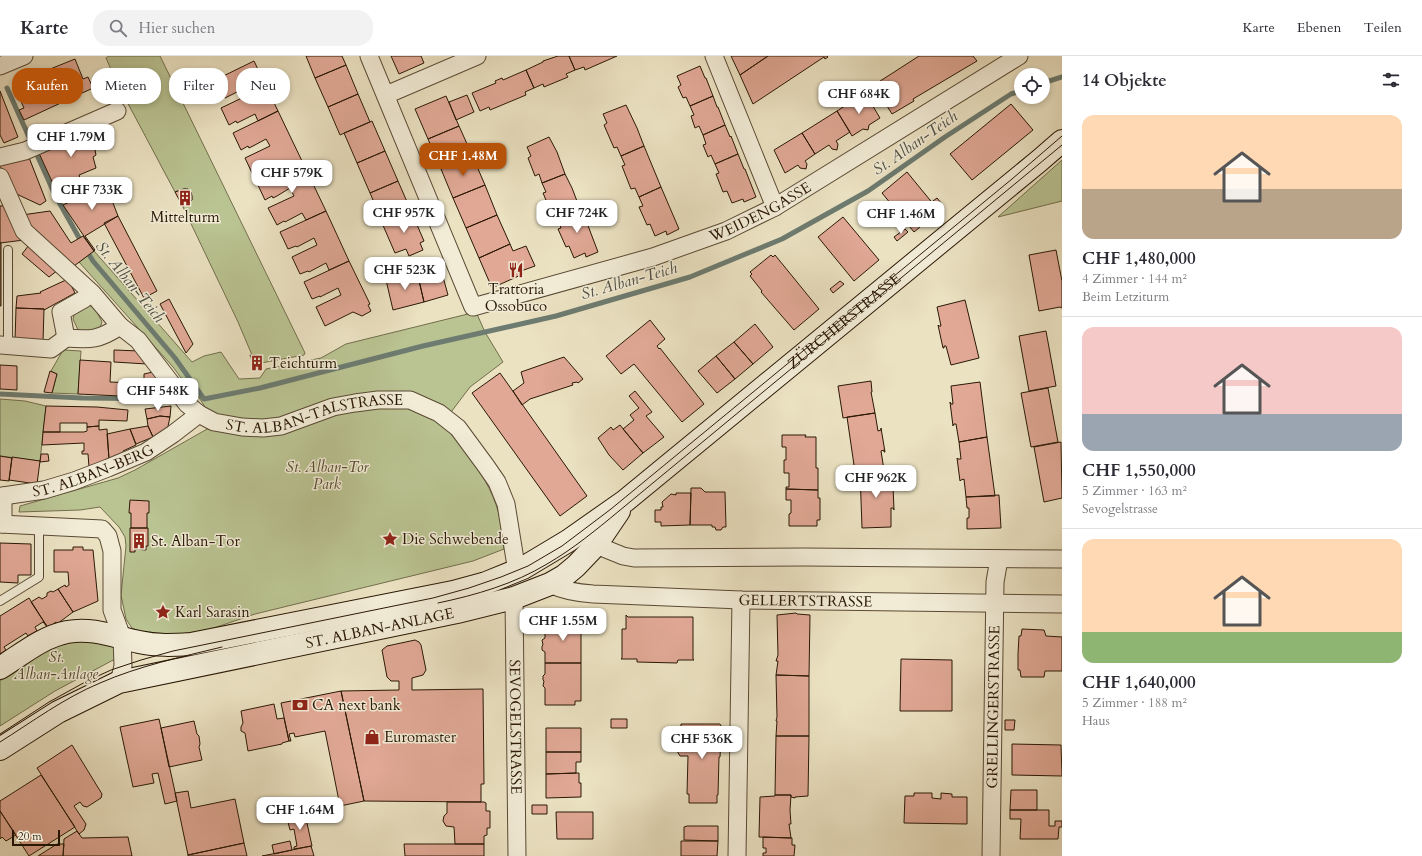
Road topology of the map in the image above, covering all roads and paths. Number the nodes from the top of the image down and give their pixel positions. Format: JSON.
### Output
{"nodes":[{"id":1,"x":24,"y":56,"type":"edge"},
{"id":2,"x":369,"y":56,"type":"edge"},
{"id":3,"x":476,"y":56,"type":"edge"},
{"id":4,"x":714,"y":56,"type":"edge"},
{"id":5,"x":1019,"y":56,"type":"edge"},
{"id":6,"x":1001,"y":60,"type":"edge"},
{"id":7,"x":0,"y":66,"type":"edge"},
{"id":8,"x":386,"y":95,"type":"junction"},
{"id":9,"x":117,"y":111,"type":"dead end"},
{"id":10,"x":1062,"y":141,"type":"edge"},
{"id":11,"x":0,"y":157,"type":"edge"},
{"id":12,"x":0,"y":177,"type":"edge"},
{"id":13,"x":775,"y":207,"type":"junction"},
{"id":14,"x":8,"y":250,"type":"dead end"},
{"id":15,"x":92,"y":293,"type":"junction"},
{"id":16,"x":120,"y":326,"type":"junction"},
{"id":17,"x":66,"y":338,"type":"junction"},
{"id":18,"x":4,"y":345,"type":"edge"},
{"id":19,"x":188,"y":403,"type":"junction"},
{"id":20,"x":2,"y":495,"type":"edge"},
{"id":21,"x":625,"y":501,"type":"junction"},
{"id":22,"x":1,"y":524,"type":"edge"},
{"id":23,"x":39,"y":526,"type":"junction"},
{"id":24,"x":568,"y":541,"type":"junction"},
{"id":25,"x":596,"y":545,"type":"junction"},
{"id":26,"x":549,"y":553,"type":"junction"},
{"id":27,"x":999,"y":559,"type":"junction"},
{"id":28,"x":1062,"y":559,"type":"edge"},
{"id":29,"x":517,"y":572,"type":"junction"},
{"id":30,"x":550,"y":584,"type":"junction"},
{"id":31,"x":514,"y":598,"type":"junction"},
{"id":32,"x":741,"y":600,"type":"junction"},
{"id":33,"x":0,"y":601,"type":"edge"},
{"id":34,"x":112,"y":602,"type":"junction"},
{"id":35,"x":996,"y":603,"type":"junction"},
{"id":36,"x":1062,"y":604,"type":"edge"},
{"id":37,"x":101,"y":632,"type":"junction"},
{"id":38,"x":122,"y":637,"type":"junction"},
{"id":39,"x":0,"y":668,"type":"edge"},
{"id":40,"x":118,"y":682,"type":"junction"},
{"id":41,"x":0,"y":749,"type":"edge"},
{"id":42,"x":517,"y":856,"type":"edge"},
{"id":43,"x":737,"y":856,"type":"edge"},
{"id":44,"x":991,"y":856,"type":"edge"}],
"edges":[{"from":1,"to":7,"type":"street"},
{"from":2,"to":8,"type":"street"},
{"from":3,"to":8,"type":"street"},
{"from":4,"to":13,"type":"street"},
{"from":5,"to":6,"type":"street","name":"WEIDENGASSE"},
{"from":6,"to":13,"type":"street","name":"WEIDENGASSE"},
{"from":8,"to":13,"type":"street","name":"WEIDENGASSE"},
{"from":9,"to":11,"type":"street"},
{"from":10,"to":21,"type":"main road","name":"ZÜRCHERSTRASSE"},
{"from":12,"to":15,"type":"street"},
{"from":14,"to":18,"type":"lane"},
{"from":15,"to":16,"type":"street"},
{"from":15,"to":17,"type":"street"},
{"from":16,"to":17,"type":"street"},
{"from":16,"to":19,"type":"street"},
{"from":17,"to":18,"type":"street"},
{"from":19,"to":20,"type":"street","name":"ST. ALBAN-BERG"},
{"from":19,"to":29,"type":"street","name":"ST. ALBAN-TALSTRASSE"},
{"from":20,"to":22,"type":"street","name":"ST. ALBAN-BERG"},
{"from":21,"to":24,"type":"main road","name":"ZÜRCHERSTRASSE"},
{"from":21,"to":25,"type":"main road","name":"ZÜRCHERSTRASSE"},
{"from":22,"to":23,"type":"street"},
{"from":23,"to":33,"type":"lane"},
{"from":23,"to":34,"type":"street"},
{"from":24,"to":25,"type":"main road"},
{"from":24,"to":26,"type":"main road","name":"ZÜRCHERSTRASSE"},
{"from":25,"to":27,"type":"street"},
{"from":25,"to":30,"type":"main road","name":"ZÜRCHERSTRASSE"},
{"from":26,"to":29,"type":"main road","name":"ZÜRCHERSTRASSE"},
{"from":26,"to":30,"type":"main road"},
{"from":27,"to":28,"type":"street"},
{"from":27,"to":35,"type":"street","name":"GRELLINGERSTRASSE"},
{"from":29,"to":30,"type":"main road"},
{"from":29,"to":31,"type":"main road"},
{"from":29,"to":38,"type":"main road","name":"ST. ALBAN-ANLAGE"},
{"from":30,"to":31,"type":"main road","name":"ZÜRCHERSTRASSE"},
{"from":30,"to":32,"type":"street","name":"GELLERTSTRASSE"},
{"from":31,"to":40,"type":"main road","name":"ST. ALBAN-ANLAGE"},
{"from":31,"to":42,"type":"street","name":"SEVOGELSTRASSE"},
{"from":32,"to":35,"type":"street","name":"GELLERTSTRASSE"},
{"from":32,"to":43,"type":"street"},
{"from":34,"to":37,"type":"street"},
{"from":34,"to":38,"type":"street"},
{"from":35,"to":36,"type":"street","name":"GELLERTSTRASSE"},
{"from":35,"to":44,"type":"street","name":"GRELLINGERSTRASSE"},
{"from":37,"to":38,"type":"main road","name":"ST. ALBAN-ANLAGE"},
{"from":37,"to":39,"type":"main road","name":"ST. ALBAN-ANLAGE"},
{"from":38,"to":40,"type":"street"},
{"from":40,"to":41,"type":"main road","name":"ST. ALBAN-ANLAGE"}]}
